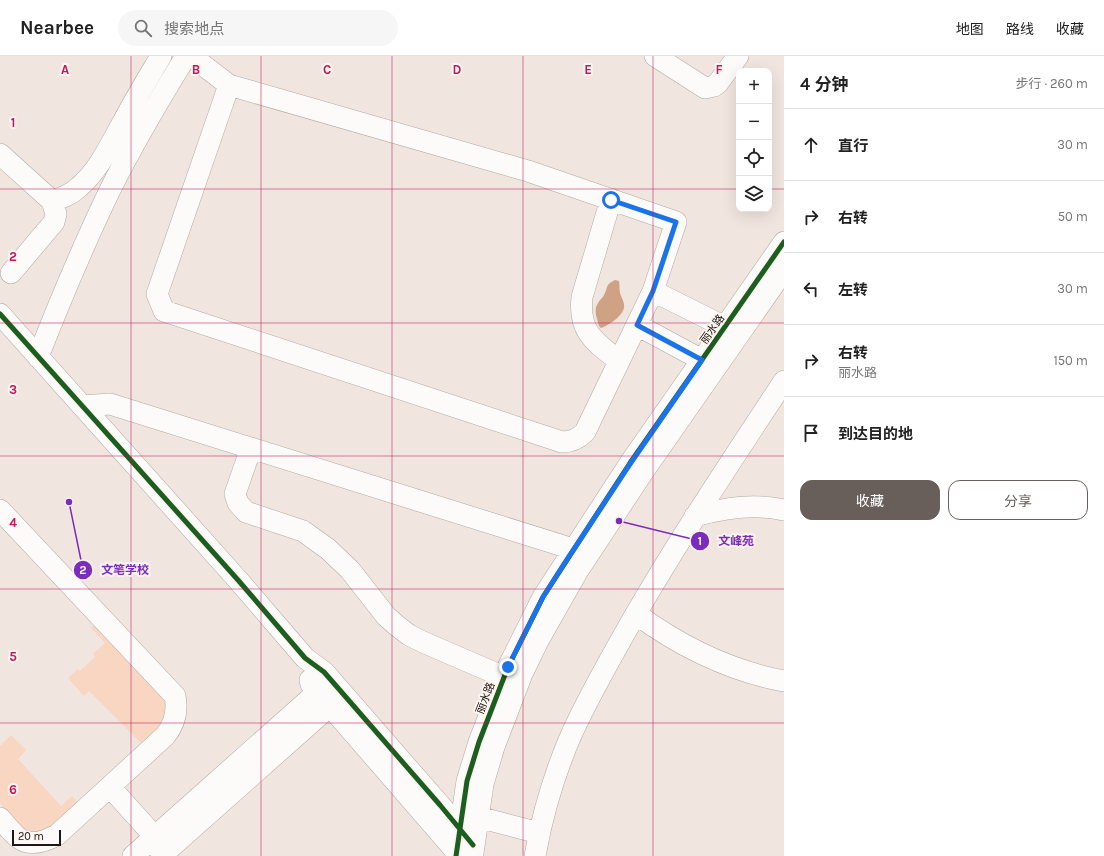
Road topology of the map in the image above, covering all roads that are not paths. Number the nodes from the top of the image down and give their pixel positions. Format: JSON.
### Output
{"nodes":[{"id":1,"x":161,"y":56,"type":"edge"},
{"id":2,"x":186,"y":56,"type":"edge"},
{"id":3,"x":191,"y":56,"type":"edge"},
{"id":4,"x":655,"y":56,"type":"edge"},
{"id":5,"x":738,"y":56,"type":"edge"},
{"id":6,"x":229,"y":85,"type":"junction"},
{"id":7,"x":0,"y":154,"type":"edge"},
{"id":8,"x":611,"y":200,"type":"junction"},
{"id":9,"x":52,"y":202,"type":"junction"},
{"id":10,"x":784,"y":242,"type":"edge"},
{"id":11,"x":784,"y":270,"type":"edge"},
{"id":12,"x":11,"y":273,"type":"dead end"},
{"id":13,"x":653,"y":291,"type":"junction"},
{"id":14,"x":0,"y":314,"type":"edge"},
{"id":15,"x":637,"y":325,"type":"junction"},
{"id":16,"x":725,"y":327,"type":"junction"},
{"id":17,"x":38,"y":357,"type":"junction"},
{"id":18,"x":702,"y":360,"type":"junction"},
{"id":19,"x":620,"y":361,"type":"junction"},
{"id":20,"x":784,"y":381,"type":"edge"},
{"id":21,"x":82,"y":406,"type":"junction"},
{"id":22,"x":251,"y":448,"type":"junction"},
{"id":23,"x":0,"y":510,"type":"edge"},
{"id":24,"x":784,"y":510,"type":"edge"},
{"id":25,"x":695,"y":516,"type":"junction"},
{"id":26,"x":573,"y":549,"type":"junction"},
{"id":27,"x":636,"y":614,"type":"junction"},
{"id":28,"x":504,"y":677,"type":"junction"},
{"id":29,"x":784,"y":681,"type":"edge"},
{"id":30,"x":330,"y":693,"type":"junction"},
{"id":31,"x":110,"y":787,"type":"junction"},
{"id":32,"x":478,"y":817,"type":"junction"},
{"id":33,"x":0,"y":818,"type":"edge"},
{"id":34,"x":460,"y":828,"type":"junction"},
{"id":35,"x":539,"y":833,"type":"junction"},
{"id":36,"x":158,"y":846,"type":"edge"},
{"id":37,"x":464,"y":853,"type":"edge"},
{"id":38,"x":133,"y":856,"type":"edge"},
{"id":39,"x":535,"y":856,"type":"edge"}],
"edges":[{"from":1,"to":9,"type":"street"},
{"from":2,"to":17,"type":"street"},
{"from":3,"to":6,"type":"street"},
{"from":4,"to":5,"type":"street"},
{"from":6,"to":8,"type":"street"},
{"from":6,"to":19,"type":"street"},
{"from":7,"to":9,"type":"street"},
{"from":8,"to":13,"type":"street"},
{"from":8,"to":19,"type":"street"},
{"from":9,"to":12,"type":"street"},
{"from":10,"to":16,"type":"street","name":"丽水路"},
{"from":11,"to":32,"type":"street"},
{"from":13,"to":15,"type":"street"},
{"from":13,"to":16,"type":"street"},
{"from":14,"to":17,"type":"street"},
{"from":15,"to":18,"type":"street"},
{"from":15,"to":19,"type":"street"},
{"from":16,"to":18,"type":"street","name":"丽水路"},
{"from":17,"to":21,"type":"street"},
{"from":18,"to":26,"type":"street","name":"丽水路"},
{"from":20,"to":25,"type":"street"},
{"from":21,"to":22,"type":"street"},
{"from":21,"to":30,"type":"street"},
{"from":22,"to":26,"type":"street"},
{"from":22,"to":28,"type":"street"},
{"from":23,"to":31,"type":"street"},
{"from":24,"to":25,"type":"street"},
{"from":25,"to":27,"type":"street"},
{"from":26,"to":28,"type":"street","name":"丽水路"},
{"from":27,"to":29,"type":"street"},
{"from":27,"to":35,"type":"street"},
{"from":28,"to":34,"type":"street","name":"丽水路"},
{"from":30,"to":34,"type":"street"},
{"from":30,"to":36,"type":"street"},
{"from":30,"to":37,"type":"street"},
{"from":31,"to":33,"type":"street"},
{"from":31,"to":36,"type":"street"},
{"from":32,"to":35,"type":"street"},
{"from":32,"to":37,"type":"street"},
{"from":34,"to":37,"type":"street"},
{"from":35,"to":39,"type":"street"},
{"from":36,"to":38,"type":"street"}]}
